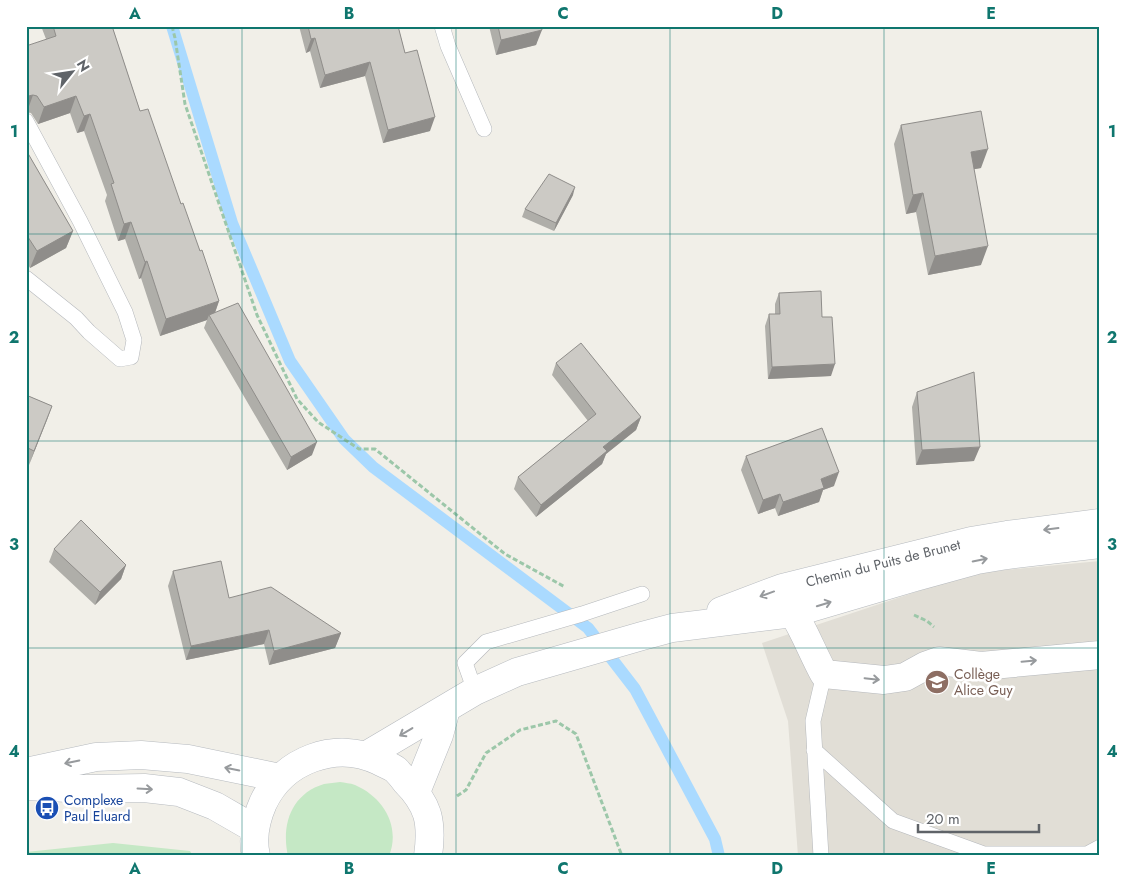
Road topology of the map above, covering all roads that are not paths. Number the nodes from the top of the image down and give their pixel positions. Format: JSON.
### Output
{"nodes":[{"id":1,"x":442,"y":26,"type":"edge"},
{"id":2,"x":26,"y":121,"type":"edge"},
{"id":3,"x":484,"y":129,"type":"dead end"},
{"id":4,"x":26,"y":278,"type":"edge"},
{"id":5,"x":1100,"y":523,"type":"edge"},
{"id":6,"x":1100,"y":544,"type":"edge"},
{"id":7,"x":642,"y":594,"type":"dead end"},
{"id":8,"x":793,"y":613,"type":"junction"},
{"id":9,"x":672,"y":628,"type":"junction"},
{"id":10,"x":1100,"y":656,"type":"edge"},
{"id":11,"x":824,"y":674,"type":"junction"},
{"id":12,"x":475,"y":691,"type":"junction"},
{"id":13,"x":446,"y":709,"type":"junction"},
{"id":14,"x":814,"y":750,"type":"junction"},
{"id":15,"x":367,"y":756,"type":"junction"},
{"id":16,"x":26,"y":772,"type":"edge"},
{"id":17,"x":280,"y":778,"type":"junction"},
{"id":18,"x":26,"y":786,"type":"edge"},
{"id":19,"x":421,"y":803,"type":"junction"},
{"id":20,"x":256,"y":842,"type":"edge"},
{"id":21,"x":1100,"y":847,"type":"edge"},
{"id":22,"x":428,"y":856,"type":"edge"},
{"id":23,"x":821,"y":856,"type":"edge"}],
"edges":[{"from":1,"to":3,"type":"lane"},
{"from":2,"to":4,"type":"lane"},
{"from":5,"to":9,"type":"street","name":"Chemin du Puits de Brunet","one_way":true},
{"from":8,"to":6,"type":"street","name":"Chemin du Puits de Brunet","one_way":true},
{"from":7,"to":12,"type":"lane"},
{"from":8,"to":9,"type":"street","name":"Chemin du Puits de Brunet"},
{"from":8,"to":11,"type":"street"},
{"from":9,"to":12,"type":"street","name":"Chemin du Puits de Brunet"},
{"from":11,"to":10,"type":"street","one_way":true},
{"from":11,"to":14,"type":"lane"},
{"from":12,"to":13,"type":"street","name":"Chemin du Puits de Brunet"},
{"from":13,"to":15,"type":"street","name":"Chemin du Puits de Brunet","one_way":true},
{"from":13,"to":19,"type":"street"},
{"from":14,"to":21,"type":"lane"},
{"from":14,"to":23,"type":"lane"},
{"from":15,"to":17,"type":"street"},
{"from":15,"to":19,"type":"street"},
{"from":17,"to":16,"type":"street","one_way":true},
{"from":17,"to":20,"type":"street"},
{"from":18,"to":20,"type":"street","one_way":true},
{"from":19,"to":22,"type":"street"}]}
